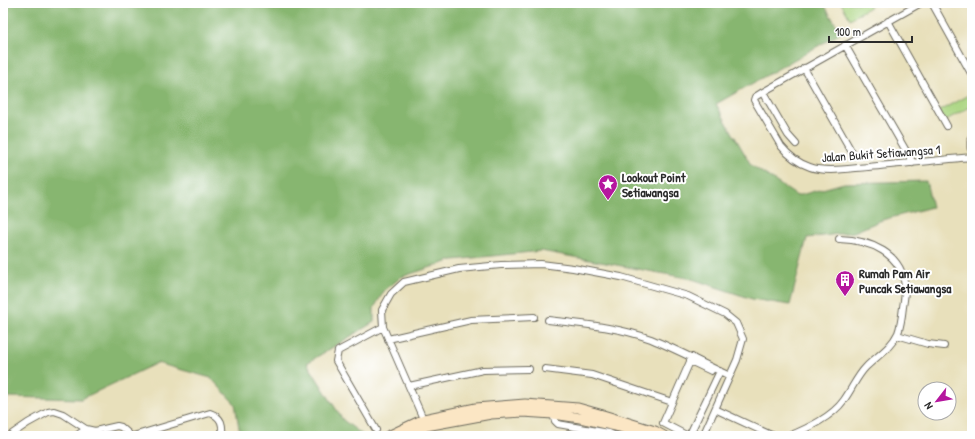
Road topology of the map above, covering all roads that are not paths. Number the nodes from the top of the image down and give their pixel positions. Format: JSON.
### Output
{"nodes":[{"id":1,"x":921,"y":3,"type":"edge"},
{"id":2,"x":932,"y":3,"type":"edge"},
{"id":3,"x":888,"y":21,"type":"junction"},
{"id":4,"x":845,"y":45,"type":"junction"},
{"id":5,"x":804,"y":68,"type":"junction"},
{"id":6,"x":972,"y":75,"type":"edge"},
{"id":7,"x":763,"y":92,"type":"junction"},
{"id":8,"x":947,"y":126,"type":"dead end"},
{"id":9,"x":972,"y":139,"type":"edge"},
{"id":10,"x":796,"y":144,"type":"dead end"},
{"id":11,"x":972,"y":148,"type":"edge"},
{"id":12,"x":853,"y":154,"type":"dead end"},
{"id":13,"x":972,"y":157,"type":"edge"},
{"id":14,"x":913,"y":163,"type":"junction"},
{"id":15,"x":840,"y":239,"type":"dead end"},
{"id":16,"x":534,"y":317,"type":"dead end"},
{"id":17,"x":548,"y":320,"type":"dead end"},
{"id":18,"x":383,"y":327,"type":"junction"},
{"id":19,"x":897,"y":335,"type":"junction"},
{"id":20,"x":388,"y":339,"type":"junction"},
{"id":21,"x":944,"y":346,"type":"dead end"},
{"id":22,"x":691,"y":359,"type":"junction"},
{"id":23,"x":529,"y":369,"type":"dead end"},
{"id":24,"x":545,"y":369,"type":"dead end"},
{"id":25,"x":719,"y":373,"type":"junction"},
{"id":26,"x":730,"y":376,"type":"junction"},
{"id":27,"x":409,"y":386,"type":"junction"},
{"id":28,"x":672,"y":402,"type":"junction"},
{"id":29,"x":715,"y":410,"type":"junction"},
{"id":30,"x":553,"y":414,"type":"junction"},
{"id":31,"x":425,"y":423,"type":"junction"},
{"id":32,"x":86,"y":429,"type":"junction"},
{"id":33,"x":376,"y":430,"type":"dead end"},
{"id":34,"x":9,"y":436,"type":"edge"},
{"id":35,"x":76,"y":436,"type":"edge"},
{"id":36,"x":128,"y":436,"type":"edge"},
{"id":37,"x":133,"y":436,"type":"edge"},
{"id":38,"x":222,"y":436,"type":"edge"},
{"id":39,"x":388,"y":436,"type":"edge"},
{"id":40,"x":407,"y":436,"type":"edge"},
{"id":41,"x":616,"y":436,"type":"edge"},
{"id":42,"x":645,"y":436,"type":"edge"},
{"id":43,"x":664,"y":436,"type":"edge"},
{"id":44,"x":689,"y":436,"type":"edge"},
{"id":45,"x":702,"y":436,"type":"edge"},
{"id":46,"x":789,"y":436,"type":"edge"}],
"edges":[{"from":1,"to":3,"type":"street"},
{"from":2,"to":6,"type":"street"},
{"from":3,"to":4,"type":"street"},
{"from":3,"to":8,"type":"street"},
{"from":4,"to":5,"type":"street"},
{"from":4,"to":14,"type":"street"},
{"from":5,"to":7,"type":"street"},
{"from":5,"to":12,"type":"street"},
{"from":7,"to":10,"type":"street"},
{"from":7,"to":14,"type":"street","name":"Jalan Bukit Setiawangsa 1"},
{"from":9,"to":11,"type":"street"},
{"from":13,"to":14,"type":"street","name":"Jalan Bukit Setiawangsa 1"},
{"from":15,"to":19,"type":"street"},
{"from":16,"to":20,"type":"street"},
{"from":17,"to":22,"type":"street"},
{"from":18,"to":20,"type":"street"},
{"from":18,"to":26,"type":"street"},
{"from":18,"to":33,"type":"street"},
{"from":19,"to":21,"type":"street"},
{"from":19,"to":46,"type":"street"},
{"from":20,"to":27,"type":"street"},
{"from":22,"to":25,"type":"street"},
{"from":22,"to":28,"type":"street"},
{"from":23,"to":27,"type":"street"},
{"from":24,"to":28,"type":"street"},
{"from":25,"to":26,"type":"street"},
{"from":25,"to":44,"type":"street"},
{"from":26,"to":29,"type":"street"},
{"from":27,"to":31,"type":"street"},
{"from":28,"to":44,"type":"street"},
{"from":29,"to":45,"type":"street"},
{"from":29,"to":46,"type":"street"},
{"from":30,"to":31,"type":"street"},
{"from":30,"to":41,"type":"street"},
{"from":30,"to":42,"type":"street"},
{"from":31,"to":39,"type":"street"},
{"from":31,"to":40,"type":"street"},
{"from":31,"to":43,"type":"street"},
{"from":32,"to":34,"type":"street"},
{"from":32,"to":35,"type":"street"},
{"from":32,"to":36,"type":"street"},
{"from":37,"to":38,"type":"street"}]}
